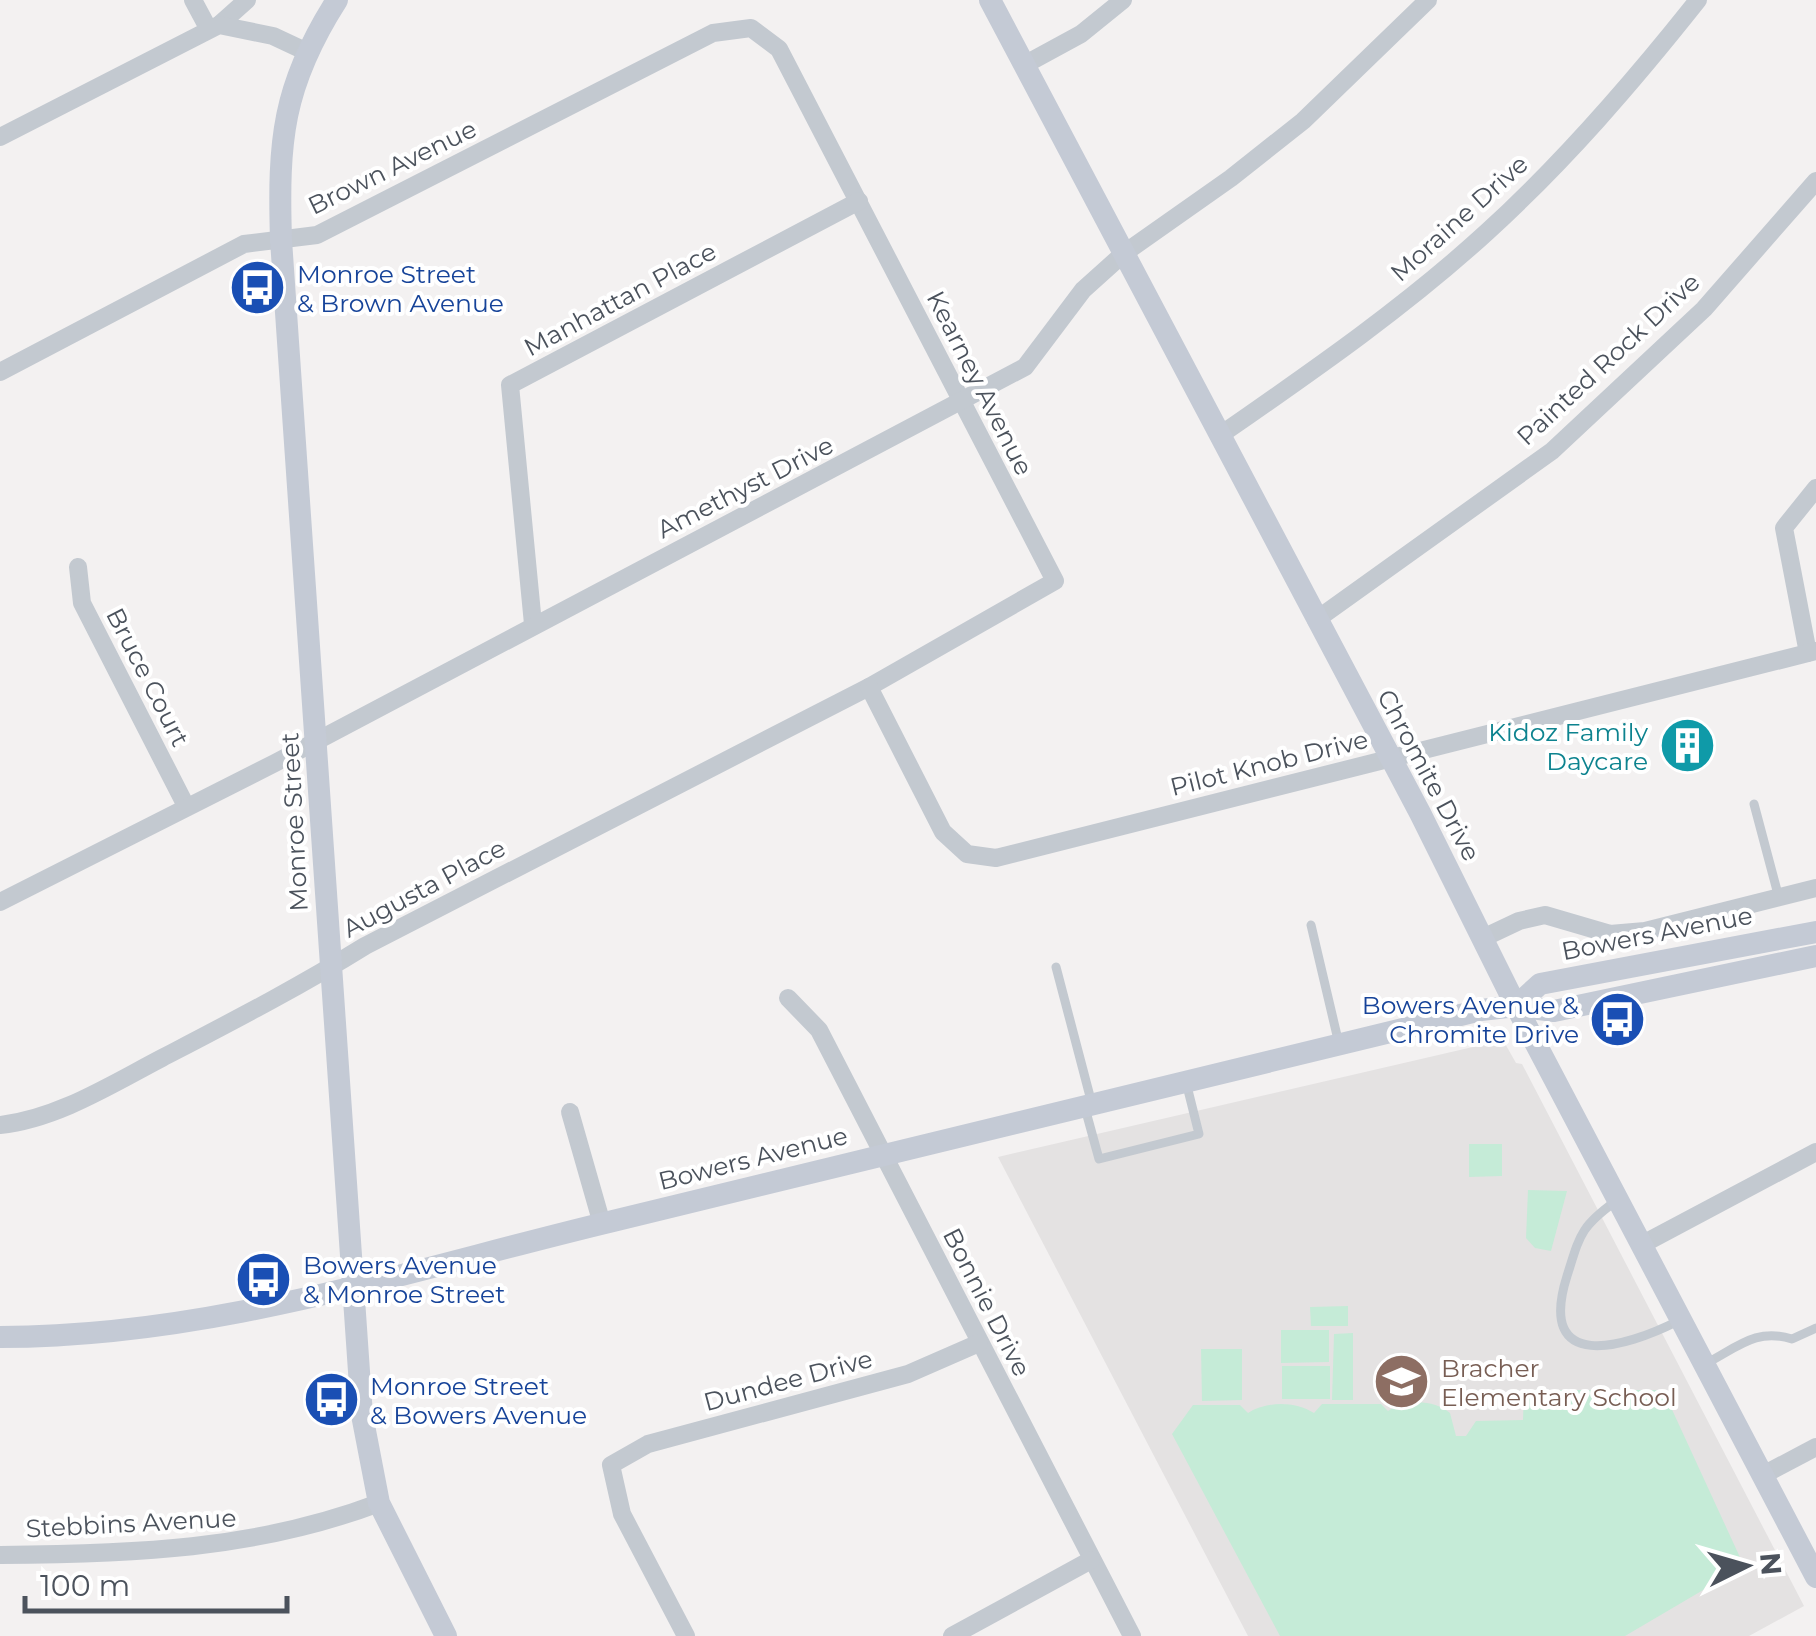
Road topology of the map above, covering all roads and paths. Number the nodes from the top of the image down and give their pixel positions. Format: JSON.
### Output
{"nodes":[{"id":1,"x":193,"y":0,"type":"edge"},
{"id":2,"x":246,"y":0,"type":"edge"},
{"id":3,"x":337,"y":0,"type":"edge"},
{"id":4,"x":990,"y":0,"type":"edge"},
{"id":5,"x":1123,"y":0,"type":"edge"},
{"id":6,"x":1428,"y":0,"type":"edge"},
{"id":7,"x":1698,"y":0,"type":"edge"},
{"id":8,"x":213,"y":26,"type":"junction"},
{"id":9,"x":751,"y":28,"type":"joint"},
{"id":10,"x":305,"y":51,"type":"junction"},
{"id":11,"x":1024,"y":65,"type":"junction"},
{"id":12,"x":0,"y":137,"type":"edge"},
{"id":13,"x":1816,"y":181,"type":"edge"},
{"id":14,"x":859,"y":202,"type":"junction"},
{"id":15,"x":281,"y":240,"type":"junction"},
{"id":16,"x":1123,"y":254,"type":"junction"},
{"id":17,"x":0,"y":372,"type":"edge"},
{"id":18,"x":962,"y":403,"type":"junction"},
{"id":19,"x":1219,"y":436,"type":"junction"},
{"id":20,"x":1816,"y":488,"type":"edge"},
{"id":21,"x":78,"y":566,"type":"dead end"},
{"id":22,"x":1316,"y":620,"type":"junction"},
{"id":23,"x":533,"y":624,"type":"junction"},
{"id":24,"x":1812,"y":652,"type":"edge"},
{"id":25,"x":869,"y":687,"type":"junction"},
{"id":26,"x":316,"y":740,"type":"junction"},
{"id":27,"x":1390,"y":758,"type":"junction"},
{"id":28,"x":1754,"y":804,"type":"dead end"},
{"id":29,"x":186,"y":806,"type":"junction"},
{"id":30,"x":1816,"y":888,"type":"edge"},
{"id":31,"x":2,"y":896,"type":"edge"},
{"id":32,"x":1778,"y":898,"type":"junction"},
{"id":33,"x":1311,"y":925,"type":"dead end"},
{"id":34,"x":1816,"y":932,"type":"edge"},
{"id":35,"x":1483,"y":938,"type":"junction"},
{"id":36,"x":1816,"y":956,"type":"edge"},
{"id":37,"x":330,"y":967,"type":"junction"},
{"id":38,"x":1056,"y":967,"type":"dead end"},
{"id":39,"x":788,"y":998,"type":"dead end"},
{"id":40,"x":1516,"y":1006,"type":"junction"},
{"id":41,"x":1339,"y":1044,"type":"junction"},
{"id":42,"x":1186,"y":1080,"type":"junction"},
{"id":43,"x":1088,"y":1104,"type":"junction"},
{"id":44,"x":570,"y":1112,"type":"dead end"},
{"id":45,"x":0,"y":1124,"type":"edge"},
{"id":46,"x":1816,"y":1152,"type":"edge"},
{"id":47,"x":882,"y":1156,"type":"junction"},
{"id":48,"x":1618,"y":1200,"type":"junction"},
{"id":49,"x":602,"y":1224,"type":"junction"},
{"id":50,"x":1641,"y":1244,"type":"junction"},
{"id":51,"x":352,"y":1286,"type":"junction"},
{"id":52,"x":1681,"y":1319,"type":"junction"},
{"id":53,"x":1816,"y":1328,"type":"edge"},
{"id":54,"x":0,"y":1337,"type":"edge"},
{"id":55,"x":979,"y":1344,"type":"junction"},
{"id":56,"x":1705,"y":1364,"type":"junction"},
{"id":57,"x":1816,"y":1447,"type":"edge"},
{"id":58,"x":1763,"y":1475,"type":"junction"},
{"id":59,"x":379,"y":1502,"type":"junction"},
{"id":60,"x":0,"y":1555,"type":"edge"},
{"id":61,"x":1091,"y":1560,"type":"junction"},
{"id":62,"x":1816,"y":1576,"type":"edge"},
{"id":63,"x":446,"y":1636,"type":"edge"},
{"id":64,"x":686,"y":1636,"type":"edge"},
{"id":65,"x":952,"y":1636,"type":"edge"},
{"id":66,"x":1132,"y":1636,"type":"edge"}],
"edges":[{"from":1,"to":8,"type":"street"},
{"from":2,"to":8,"type":"street"},
{"from":3,"to":10,"type":"main road","name":"Monroe Street"},
{"from":4,"to":11,"type":"main road","name":"Chromite Drive"},
{"from":5,"to":11,"type":"street"},
{"from":6,"to":16,"type":"street","name":"Amethyst Drive"},
{"from":7,"to":19,"type":"street","name":"Moraine Drive"},
{"from":8,"to":10,"type":"street"},
{"from":8,"to":12,"type":"street"},
{"from":9,"to":14,"type":"street","name":"Kearney Avenue"},
{"from":9,"to":15,"type":"street","name":"Brown Avenue"},
{"from":10,"to":15,"type":"main road","name":"Monroe Street"},
{"from":11,"to":16,"type":"main road","name":"Chromite Drive"},
{"from":13,"to":22,"type":"street","name":"Painted Rock Drive"},
{"from":14,"to":18,"type":"street","name":"Kearney Avenue"},
{"from":14,"to":23,"type":"street","name":"Manhattan Place"},
{"from":15,"to":17,"type":"street","name":"Brown Avenue"},
{"from":15,"to":26,"type":"main road","name":"Monroe Street"},
{"from":16,"to":18,"type":"street","name":"Amethyst Drive"},
{"from":16,"to":19,"type":"main road","name":"Chromite Drive"},
{"from":18,"to":23,"type":"street","name":"Amethyst Drive"},
{"from":18,"to":25,"type":"street","name":"Kearney Avenue"},
{"from":19,"to":22,"type":"main road","name":"Chromite Drive"},
{"from":20,"to":24,"type":"street"},
{"from":21,"to":29,"type":"street","name":"Bruce Court"},
{"from":22,"to":27,"type":"main road","name":"Chromite Drive"},
{"from":23,"to":26,"type":"street","name":"Amethyst Drive"},
{"from":24,"to":27,"type":"street","name":"Pilot Knob Drive"},
{"from":25,"to":27,"type":"street","name":"Pilot Knob Drive"},
{"from":25,"to":37,"type":"street","name":"Augusta Place"},
{"from":26,"to":29,"type":"street","name":"Amethyst Drive"},
{"from":26,"to":37,"type":"main road","name":"Monroe Street"},
{"from":27,"to":35,"type":"main road","name":"Chromite Drive"},
{"from":28,"to":32,"type":"lane"},
{"from":29,"to":31,"type":"street","name":"Amethyst Drive"},
{"from":30,"to":32,"type":"street","name":"Bowers Avenue"},
{"from":32,"to":35,"type":"street","name":"Bowers Avenue"},
{"from":33,"to":41,"type":"lane"},
{"from":34,"to":40,"type":"main road","name":"Bowers Avenue"},
{"from":35,"to":40,"type":"main road","name":"Chromite Drive"},
{"from":36,"to":40,"type":"main road","name":"Bowers Avenue"},
{"from":37,"to":45,"type":"street","name":"Augusta Place"},
{"from":37,"to":51,"type":"main road","name":"Monroe Street"},
{"from":38,"to":43,"type":"lane"},
{"from":39,"to":47,"type":"street","name":"Bonnie Drive"},
{"from":40,"to":41,"type":"main road","name":"Bowers Avenue"},
{"from":40,"to":48,"type":"main road","name":"Chromite Drive"},
{"from":41,"to":42,"type":"main road","name":"Bowers Avenue"},
{"from":42,"to":43,"type":"main road","name":"Bowers Avenue"},
{"from":42,"to":43,"type":"lane"},
{"from":43,"to":47,"type":"main road","name":"Bowers Avenue"},
{"from":44,"to":49,"type":"street"},
{"from":46,"to":50,"type":"street"},
{"from":47,"to":49,"type":"main road","name":"Bowers Avenue"},
{"from":47,"to":55,"type":"street","name":"Bonnie Drive"},
{"from":48,"to":50,"type":"main road","name":"Chromite Drive"},
{"from":48,"to":52,"type":"lane"},
{"from":49,"to":51,"type":"main road","name":"Bowers Avenue"},
{"from":50,"to":52,"type":"main road","name":"Chromite Drive"},
{"from":51,"to":54,"type":"main road","name":"Bowers Avenue"},
{"from":51,"to":59,"type":"main road","name":"Monroe Street"},
{"from":52,"to":56,"type":"main road","name":"Chromite Drive"},
{"from":53,"to":56,"type":"lane"},
{"from":55,"to":61,"type":"street","name":"Bonnie Drive"},
{"from":55,"to":64,"type":"street","name":"Dundee Drive"},
{"from":56,"to":58,"type":"main road","name":"Chromite Drive"},
{"from":57,"to":58,"type":"street"},
{"from":58,"to":62,"type":"main road","name":"Chromite Drive"},
{"from":59,"to":60,"type":"street","name":"Stebbins Avenue"},
{"from":59,"to":63,"type":"main road","name":"Monroe Street"},
{"from":61,"to":65,"type":"street"},
{"from":61,"to":66,"type":"street","name":"Bonnie Drive"}]}
